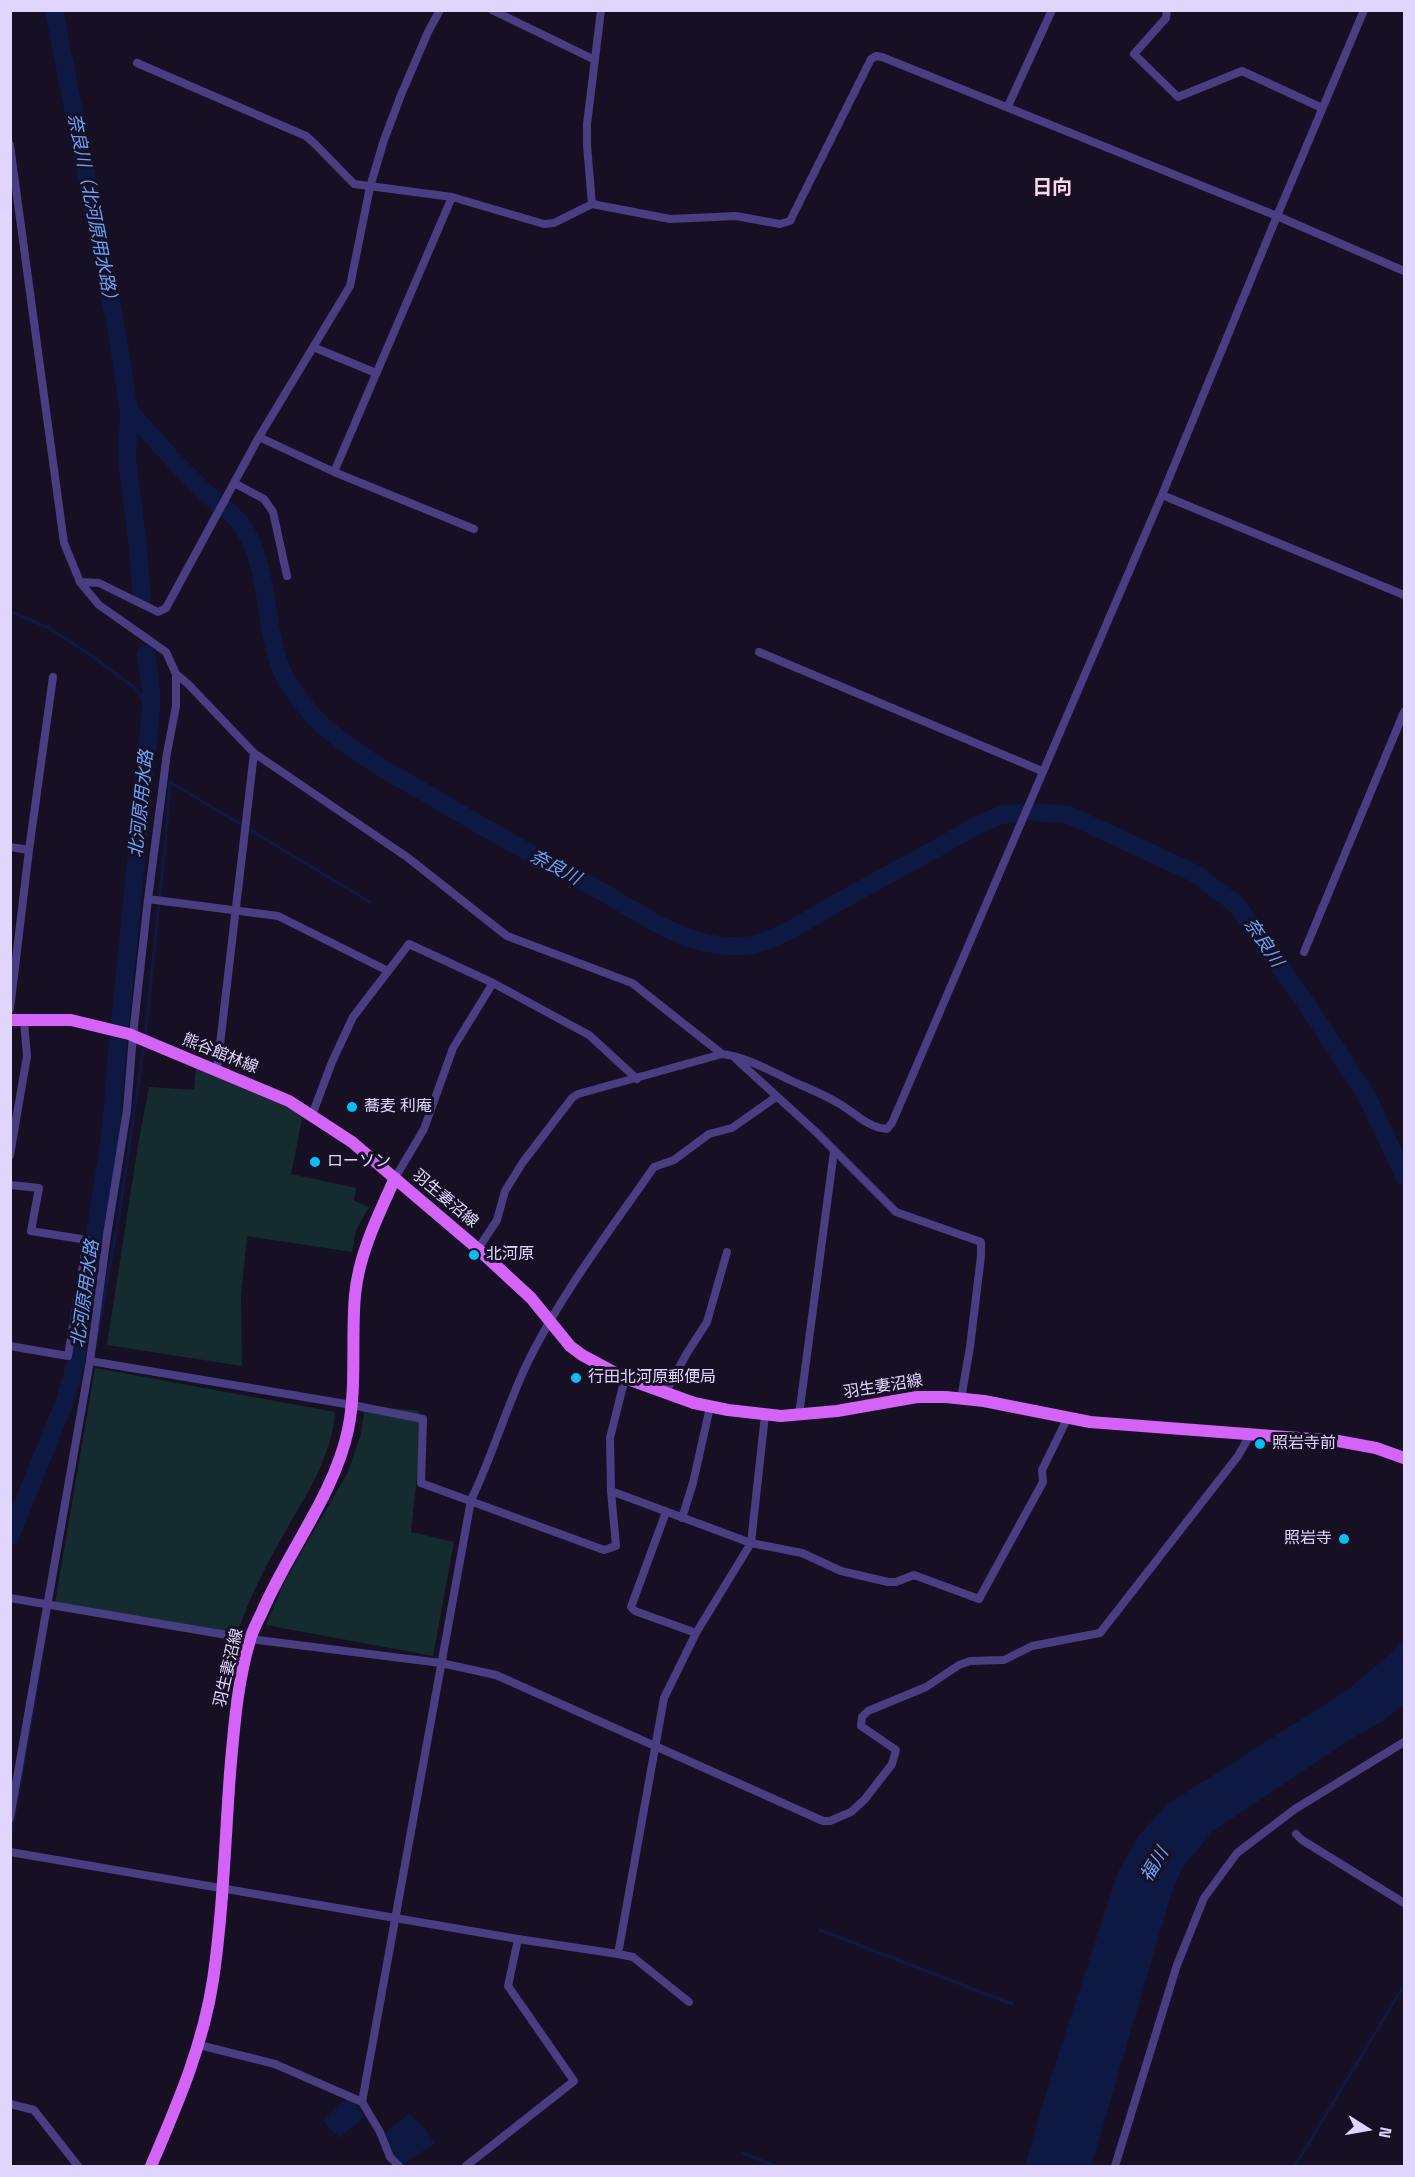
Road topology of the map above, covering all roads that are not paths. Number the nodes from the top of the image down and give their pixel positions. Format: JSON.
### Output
{"nodes":[{"id":1,"x":441,"y":10,"type":"edge"},
{"id":2,"x":492,"y":10,"type":"edge"},
{"id":3,"x":601,"y":10,"type":"edge"},
{"id":4,"x":1052,"y":10,"type":"edge"},
{"id":5,"x":1167,"y":10,"type":"edge"},
{"id":6,"x":1364,"y":10,"type":"edge"},
{"id":7,"x":595,"y":60,"type":"junction"},
{"id":8,"x":137,"y":63,"type":"dead end"},
{"id":9,"x":1008,"y":106,"type":"junction"},
{"id":10,"x":1322,"y":108,"type":"junction"},
{"id":11,"x":10,"y":145,"type":"edge"},
{"id":12,"x":370,"y":187,"type":"junction"},
{"id":13,"x":452,"y":196,"type":"junction"},
{"id":14,"x":592,"y":204,"type":"junction"},
{"id":15,"x":1277,"y":216,"type":"junction"},
{"id":16,"x":1404,"y":271,"type":"edge"},
{"id":17,"x":313,"y":348,"type":"junction"},
{"id":18,"x":376,"y":373,"type":"junction"},
{"id":19,"x":259,"y":437,"type":"junction"},
{"id":20,"x":334,"y":472,"type":"junction"},
{"id":21,"x":232,"y":486,"type":"junction"},
{"id":22,"x":1162,"y":495,"type":"junction"},
{"id":23,"x":474,"y":529,"type":"dead end"},
{"id":24,"x":287,"y":576,"type":"dead end"},
{"id":25,"x":80,"y":582,"type":"junction"},
{"id":26,"x":1404,"y":595,"type":"edge"},
{"id":27,"x":759,"y":652,"type":"dead end"},
{"id":28,"x":176,"y":674,"type":"junction"},
{"id":29,"x":53,"y":677,"type":"dead end"},
{"id":30,"x":1404,"y":712,"type":"edge"},
{"id":31,"x":254,"y":753,"type":"junction"},
{"id":32,"x":1042,"y":771,"type":"junction"},
{"id":33,"x":10,"y":847,"type":"edge"},
{"id":34,"x":29,"y":850,"type":"junction"},
{"id":35,"x":148,"y":899,"type":"junction"},
{"id":36,"x":235,"y":910,"type":"junction"},
{"id":37,"x":1304,"y":952,"type":"dead end"},
{"id":38,"x":388,"y":971,"type":"junction"},
{"id":39,"x":493,"y":983,"type":"junction"},
{"id":40,"x":10,"y":1009,"type":"edge"},
{"id":41,"x":10,"y":1020,"type":"edge"},
{"id":42,"x":24,"y":1021,"type":"junction"},
{"id":43,"x":131,"y":1035,"type":"junction"},
{"id":44,"x":722,"y":1054,"type":"junction"},
{"id":45,"x":732,"y":1055,"type":"junction"},
{"id":46,"x":217,"y":1070,"type":"junction"},
{"id":47,"x":637,"y":1079,"type":"junction"},
{"id":48,"x":776,"y":1097,"type":"junction"},
{"id":49,"x":312,"y":1115,"type":"junction"},
{"id":50,"x":834,"y":1151,"type":"junction"},
{"id":51,"x":10,"y":1155,"type":"edge"},
{"id":52,"x":395,"y":1178,"type":"junction"},
{"id":53,"x":10,"y":1185,"type":"edge"},
{"id":54,"x":478,"y":1249,"type":"junction"},
{"id":55,"x":728,"y":1252,"type":"dead end"},
{"id":56,"x":550,"y":1321,"type":"junction"},
{"id":57,"x":10,"y":1346,"type":"edge"},
{"id":58,"x":90,"y":1361,"type":"junction"},
{"id":59,"x":625,"y":1378,"type":"junction"},
{"id":60,"x":665,"y":1393,"type":"junction"},
{"id":61,"x":961,"y":1399,"type":"junction"},
{"id":62,"x":352,"y":1405,"type":"junction"},
{"id":63,"x":710,"y":1407,"type":"junction"},
{"id":64,"x":765,"y":1415,"type":"junction"},
{"id":65,"x":799,"y":1415,"type":"junction"},
{"id":66,"x":1067,"y":1419,"type":"junction"},
{"id":67,"x":1250,"y":1435,"type":"junction"},
{"id":68,"x":1404,"y":1458,"type":"edge"},
{"id":69,"x":611,"y":1491,"type":"junction"},
{"id":70,"x":471,"y":1500,"type":"junction"},
{"id":71,"x":666,"y":1512,"type":"junction"},
{"id":72,"x":682,"y":1518,"type":"junction"},
{"id":73,"x":751,"y":1543,"type":"junction"},
{"id":74,"x":10,"y":1598,"type":"edge"},
{"id":75,"x":48,"y":1605,"type":"junction"},
{"id":76,"x":696,"y":1633,"type":"junction"},
{"id":77,"x":250,"y":1640,"type":"junction"},
{"id":78,"x":441,"y":1663,"type":"junction"},
{"id":79,"x":1404,"y":1742,"type":"edge"},
{"id":80,"x":654,"y":1745,"type":"junction"},
{"id":81,"x":10,"y":1818,"type":"edge"},
{"id":82,"x":1296,"y":1834,"type":"dead end"},
{"id":83,"x":10,"y":1852,"type":"edge"},
{"id":84,"x":222,"y":1888,"type":"junction"},
{"id":85,"x":1404,"y":1903,"type":"edge"},
{"id":86,"x":394,"y":1918,"type":"junction"},
{"id":87,"x":518,"y":1940,"type":"junction"},
{"id":88,"x":618,"y":1954,"type":"junction"},
{"id":89,"x":689,"y":2002,"type":"dead end"},
{"id":90,"x":199,"y":2045,"type":"junction"},
{"id":91,"x":362,"y":2102,"type":"junction"},
{"id":92,"x":10,"y":2104,"type":"edge"},
{"id":93,"x":78,"y":2166,"type":"edge"},
{"id":94,"x":151,"y":2166,"type":"edge"},
{"id":95,"x":399,"y":2166,"type":"edge"},
{"id":96,"x":466,"y":2166,"type":"edge"},
{"id":97,"x":1115,"y":2166,"type":"edge"}],
"edges":[{"from":1,"to":12,"type":"street"},
{"from":2,"to":7,"type":"street"},
{"from":3,"to":7,"type":"street"},
{"from":4,"to":9,"type":"street"},
{"from":5,"to":10,"type":"street"},
{"from":6,"to":10,"type":"street"},
{"from":7,"to":14,"type":"street"},
{"from":8,"to":12,"type":"street"},
{"from":9,"to":14,"type":"street"},
{"from":9,"to":15,"type":"street"},
{"from":10,"to":15,"type":"street"},
{"from":11,"to":25,"type":"street"},
{"from":12,"to":13,"type":"street"},
{"from":12,"to":17,"type":"street"},
{"from":13,"to":14,"type":"street"},
{"from":13,"to":18,"type":"street"},
{"from":15,"to":16,"type":"street"},
{"from":15,"to":22,"type":"street"},
{"from":17,"to":18,"type":"street"},
{"from":17,"to":19,"type":"street"},
{"from":18,"to":20,"type":"street"},
{"from":19,"to":20,"type":"street"},
{"from":19,"to":21,"type":"street"},
{"from":20,"to":23,"type":"street"},
{"from":21,"to":24,"type":"street"},
{"from":21,"to":25,"type":"street"},
{"from":22,"to":26,"type":"street"},
{"from":22,"to":32,"type":"street"},
{"from":25,"to":28,"type":"street"},
{"from":27,"to":32,"type":"street"},
{"from":28,"to":31,"type":"street"},
{"from":28,"to":35,"type":"street"},
{"from":29,"to":34,"type":"street"},
{"from":30,"to":37,"type":"street"},
{"from":31,"to":36,"type":"street"},
{"from":31,"to":44,"type":"street"},
{"from":32,"to":45,"type":"street"},
{"from":33,"to":34,"type":"street"},
{"from":34,"to":40,"type":"street"},
{"from":35,"to":36,"type":"street"},
{"from":35,"to":43,"type":"street"},
{"from":36,"to":38,"type":"street"},
{"from":36,"to":46,"type":"street"},
{"from":38,"to":39,"type":"street"},
{"from":38,"to":49,"type":"street"},
{"from":39,"to":47,"type":"street"},
{"from":39,"to":52,"type":"street"},
{"from":41,"to":42,"type":"main road","name":"熊谷館林線"},
{"from":42,"to":43,"type":"main road","name":"熊谷館林線"},
{"from":42,"to":51,"type":"street"},
{"from":43,"to":46,"type":"main road","name":"熊谷館林線"},
{"from":43,"to":58,"type":"street"},
{"from":44,"to":45,"type":"street"},
{"from":44,"to":47,"type":"street"},
{"from":45,"to":48,"type":"street"},
{"from":46,"to":49,"type":"main road","name":"熊谷館林線"},
{"from":47,"to":54,"type":"street"},
{"from":48,"to":50,"type":"street"},
{"from":48,"to":56,"type":"street"},
{"from":49,"to":52,"type":"main road","name":"熊谷館林線"},
{"from":50,"to":61,"type":"street"},
{"from":50,"to":65,"type":"street"},
{"from":52,"to":54,"type":"main road","name":"羽生妻沼線"},
{"from":52,"to":62,"type":"main road","name":"羽生妻沼線"},
{"from":53,"to":57,"type":"street"},
{"from":54,"to":56,"type":"main road","name":"羽生妻沼線"},
{"from":55,"to":60,"type":"street"},
{"from":56,"to":59,"type":"main road","name":"羽生妻沼線"},
{"from":56,"to":70,"type":"street"},
{"from":58,"to":62,"type":"street"},
{"from":58,"to":75,"type":"street"},
{"from":59,"to":60,"type":"main road","name":"羽生妻沼線"},
{"from":59,"to":69,"type":"street"},
{"from":60,"to":63,"type":"main road","name":"羽生妻沼線"},
{"from":61,"to":65,"type":"main road","name":"羽生妻沼線"},
{"from":61,"to":66,"type":"main road","name":"羽生妻沼線"},
{"from":62,"to":70,"type":"street"},
{"from":62,"to":77,"type":"main road","name":"羽生妻沼線"},
{"from":63,"to":64,"type":"main road","name":"羽生妻沼線"},
{"from":63,"to":72,"type":"street"},
{"from":64,"to":65,"type":"main road","name":"羽生妻沼線"},
{"from":64,"to":73,"type":"street"},
{"from":66,"to":67,"type":"main road","name":"羽生妻沼線"},
{"from":66,"to":73,"type":"street"},
{"from":67,"to":68,"type":"main road","name":"羽生妻沼線"},
{"from":67,"to":80,"type":"street"},
{"from":69,"to":70,"type":"street"},
{"from":69,"to":71,"type":"street"},
{"from":70,"to":78,"type":"street"},
{"from":71,"to":72,"type":"street"},
{"from":71,"to":76,"type":"street"},
{"from":72,"to":73,"type":"street"},
{"from":73,"to":76,"type":"street"},
{"from":74,"to":75,"type":"street"},
{"from":75,"to":77,"type":"street"},
{"from":75,"to":81,"type":"street"},
{"from":76,"to":80,"type":"street"},
{"from":77,"to":78,"type":"street"},
{"from":77,"to":84,"type":"main road","name":"羽生妻沼線"},
{"from":78,"to":80,"type":"street"},
{"from":78,"to":86,"type":"street"},
{"from":79,"to":97,"type":"street"},
{"from":80,"to":88,"type":"street"},
{"from":82,"to":85,"type":"street"},
{"from":83,"to":84,"type":"street"},
{"from":84,"to":86,"type":"street"},
{"from":84,"to":90,"type":"main road","name":"羽生妻沼線"},
{"from":86,"to":87,"type":"street"},
{"from":86,"to":91,"type":"street"},
{"from":87,"to":88,"type":"street"},
{"from":87,"to":96,"type":"street"},
{"from":88,"to":89,"type":"street"},
{"from":90,"to":91,"type":"street"},
{"from":90,"to":94,"type":"main road","name":"羽生妻沼線"},
{"from":91,"to":95,"type":"street"},
{"from":92,"to":93,"type":"street"}]}
